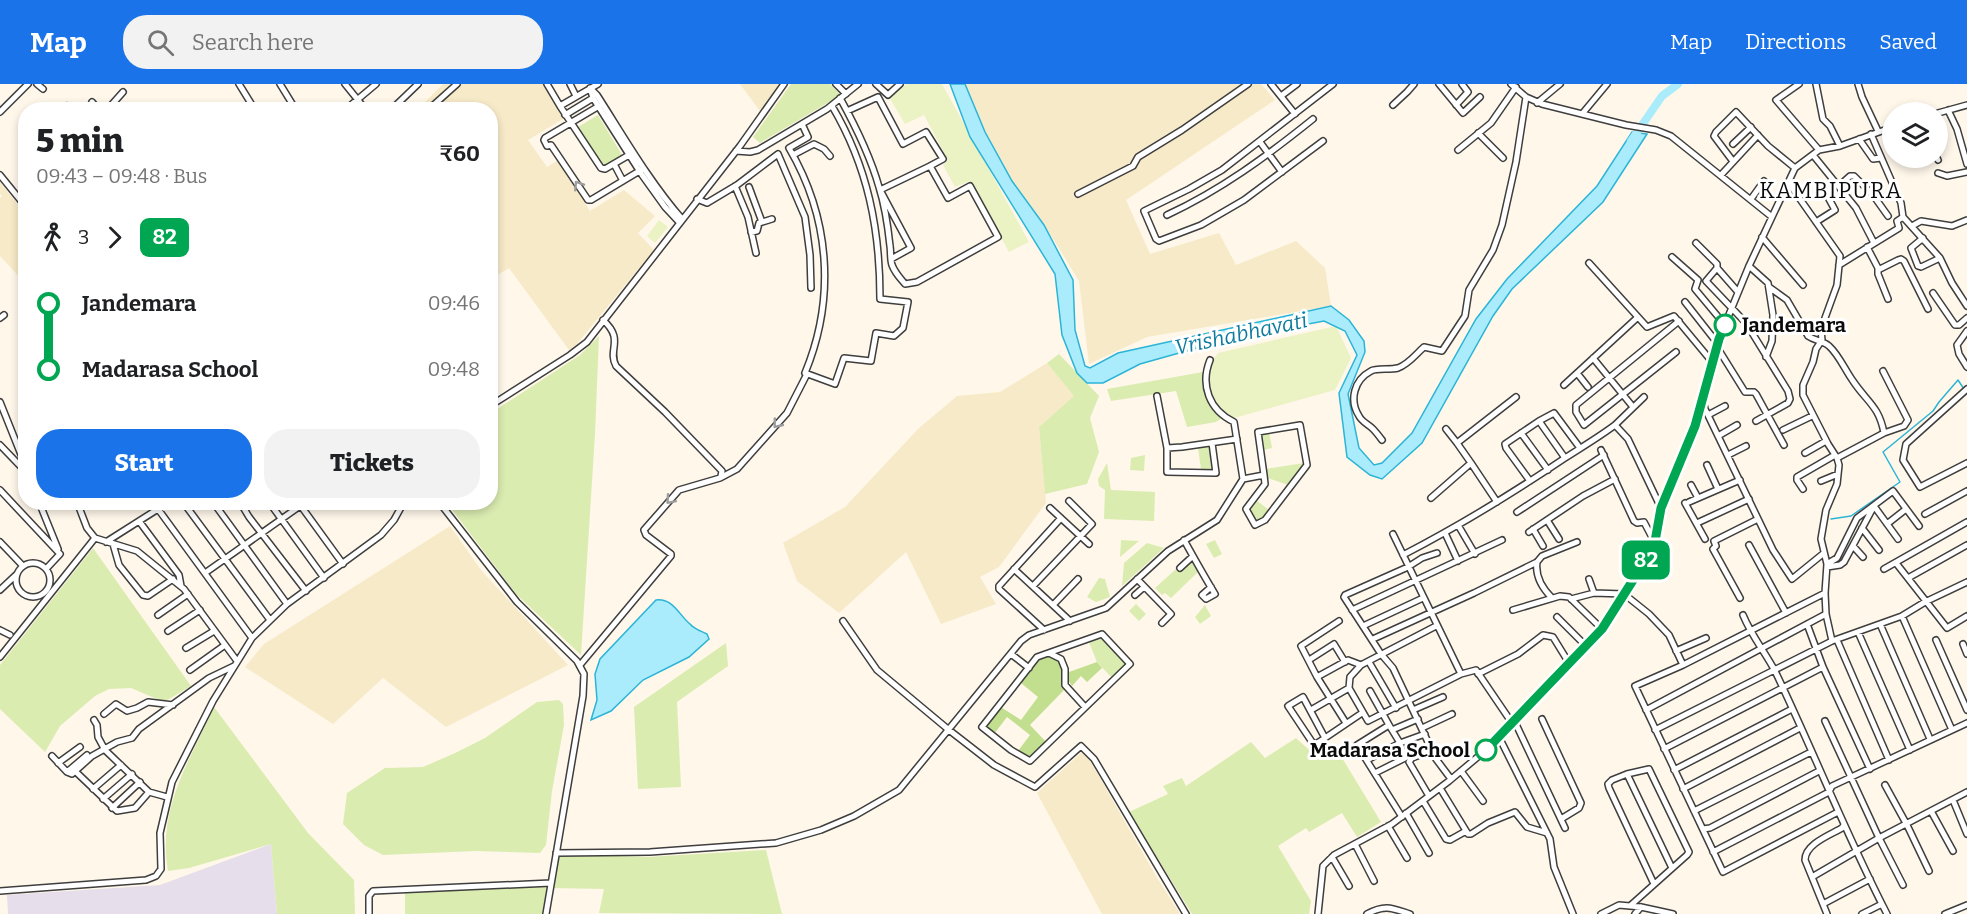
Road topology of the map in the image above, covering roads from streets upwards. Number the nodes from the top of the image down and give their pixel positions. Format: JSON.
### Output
{"nodes":[{"id":1,"x":28,"y":84,"type":"edge"},
{"id":2,"x":37,"y":84,"type":"edge"},
{"id":3,"x":240,"y":84,"type":"edge"},
{"id":4,"x":280,"y":84,"type":"edge"},
{"id":5,"x":345,"y":84,"type":"edge"},
{"id":6,"x":376,"y":84,"type":"edge"},
{"id":7,"x":418,"y":84,"type":"edge"},
{"id":8,"x":457,"y":84,"type":"edge"},
{"id":9,"x":547,"y":84,"type":"edge"},
{"id":10,"x":570,"y":84,"type":"edge"},
{"id":11,"x":598,"y":84,"type":"edge"},
{"id":12,"x":784,"y":84,"type":"edge"},
{"id":13,"x":836,"y":84,"type":"edge"},
{"id":14,"x":858,"y":84,"type":"edge"},
{"id":15,"x":876,"y":84,"type":"edge"},
{"id":16,"x":900,"y":84,"type":"edge"},
{"id":17,"x":1248,"y":84,"type":"edge"},
{"id":18,"x":1271,"y":84,"type":"edge"},
{"id":19,"x":1297,"y":84,"type":"edge"},
{"id":20,"x":1333,"y":84,"type":"edge"},
{"id":21,"x":1414,"y":84,"type":"edge"},
{"id":22,"x":1439,"y":84,"type":"edge"},
{"id":23,"x":1462,"y":84,"type":"edge"},
{"id":24,"x":1560,"y":84,"type":"edge"},
{"id":25,"x":1607,"y":84,"type":"edge"},
{"id":26,"x":1800,"y":84,"type":"edge"},
{"id":27,"x":1816,"y":84,"type":"edge"},
{"id":28,"x":1858,"y":84,"type":"edge"},
{"id":29,"x":589,"y":86,"type":"edge"},
{"id":30,"x":1513,"y":86,"type":"edge"},
{"id":31,"x":43,"y":89,"type":"dead end"},
{"id":32,"x":123,"y":92,"type":"dead end"},
{"id":33,"x":576,"y":96,"type":"junction"},
{"id":34,"x":843,"y":96,"type":"junction"},
{"id":35,"x":1281,"y":96,"type":"junction"},
{"id":36,"x":1480,"y":97,"type":"dead end"},
{"id":37,"x":1526,"y":97,"type":"junction"},
{"id":38,"x":593,"y":98,"type":"junction"},
{"id":39,"x":358,"y":99,"type":"junction"},
{"id":40,"x":114,"y":102,"type":"edge"},
{"id":41,"x":250,"y":102,"type":"edge"},
{"id":42,"x":291,"y":102,"type":"edge"},
{"id":43,"x":354,"y":102,"type":"edge"},
{"id":44,"x":360,"y":102,"type":"edge"},
{"id":45,"x":399,"y":102,"type":"edge"},
{"id":46,"x":437,"y":102,"type":"edge"},
{"id":47,"x":1537,"y":103,"type":"junction"},
{"id":48,"x":1393,"y":105,"type":"dead end"},
{"id":49,"x":1456,"y":105,"type":"junction"},
{"id":50,"x":1967,"y":105,"type":"edge"},
{"id":51,"x":560,"y":106,"type":"junction"},
{"id":52,"x":599,"y":106,"type":"junction"},
{"id":53,"x":832,"y":106,"type":"junction"},
{"id":54,"x":1948,"y":110,"type":"joint"},
{"id":55,"x":847,"y":111,"type":"junction"},
{"id":56,"x":0,"y":112,"type":"edge"},
{"id":57,"x":1295,"y":114,"type":"junction"},
{"id":58,"x":1582,"y":114,"type":"junction"},
{"id":59,"x":565,"y":115,"type":"junction"},
{"id":60,"x":1313,"y":119,"type":"dead end"},
{"id":61,"x":570,"y":123,"type":"junction"},
{"id":62,"x":802,"y":124,"type":"junction"},
{"id":63,"x":1751,"y":127,"type":"junction"},
{"id":64,"x":1882,"y":130,"type":"edge"},
{"id":65,"x":1878,"y":131,"type":"junction"},
{"id":66,"x":1478,"y":133,"type":"junction"},
{"id":67,"x":1870,"y":134,"type":"junction"},
{"id":68,"x":1758,"y":135,"type":"junction"},
{"id":69,"x":1859,"y":139,"type":"junction"},
{"id":70,"x":1323,"y":141,"type":"dead end"},
{"id":71,"x":1260,"y":142,"type":"junction"},
{"id":72,"x":1733,"y":144,"type":"dead end"},
{"id":73,"x":1840,"y":146,"type":"junction"},
{"id":74,"x":1458,"y":150,"type":"dead end"},
{"id":75,"x":736,"y":151,"type":"junction"},
{"id":76,"x":1816,"y":153,"type":"junction"},
{"id":77,"x":629,"y":155,"type":"junction"},
{"id":78,"x":793,"y":155,"type":"junction"},
{"id":79,"x":1268,"y":155,"type":"junction"},
{"id":80,"x":830,"y":156,"type":"dead end"},
{"id":81,"x":1503,"y":158,"type":"dead end"},
{"id":82,"x":1881,"y":158,"type":"junction"},
{"id":83,"x":1732,"y":160,"type":"junction"},
{"id":84,"x":614,"y":164,"type":"junction"},
{"id":85,"x":1967,"y":164,"type":"edge"},
{"id":86,"x":930,"y":166,"type":"junction"},
{"id":87,"x":1795,"y":168,"type":"junction"},
{"id":88,"x":641,"y":169,"type":"junction"},
{"id":89,"x":1282,"y":172,"type":"junction"},
{"id":90,"x":1967,"y":172,"type":"edge"},
{"id":91,"x":1938,"y":173,"type":"dead end"},
{"id":92,"x":0,"y":175,"type":"edge"},
{"id":93,"x":1721,"y":175,"type":"junction"},
{"id":94,"x":623,"y":181,"type":"junction"},
{"id":95,"x":1764,"y":181,"type":"dead end"},
{"id":96,"x":1788,"y":182,"type":"junction"},
{"id":97,"x":735,"y":186,"type":"junction"},
{"id":98,"x":1839,"y":186,"type":"junction"},
{"id":99,"x":748,"y":187,"type":"dead end"},
{"id":100,"x":880,"y":190,"type":"junction"},
{"id":101,"x":1078,"y":194,"type":"dead end"},
{"id":102,"x":18,"y":197,"type":"edge"},
{"id":103,"x":697,"y":199,"type":"junction"},
{"id":104,"x":1750,"y":199,"type":"junction"},
{"id":105,"x":1829,"y":199,"type":"dead end"},
{"id":106,"x":1167,"y":215,"type":"dead end"},
{"id":107,"x":1888,"y":216,"type":"dead end"},
{"id":108,"x":1772,"y":217,"type":"junction"},
{"id":109,"x":1903,"y":217,"type":"junction"},
{"id":110,"x":772,"y":219,"type":"dead end"},
{"id":111,"x":680,"y":220,"type":"junction"},
{"id":112,"x":1967,"y":220,"type":"edge"},
{"id":113,"x":762,"y":222,"type":"junction"},
{"id":114,"x":1816,"y":222,"type":"junction"},
{"id":115,"x":1912,"y":226,"type":"junction"},
{"id":116,"x":752,"y":232,"type":"junction"},
{"id":117,"x":1762,"y":237,"type":"junction"},
{"id":118,"x":1923,"y":238,"type":"junction"},
{"id":119,"x":1696,"y":243,"type":"dead end"},
{"id":120,"x":1874,"y":243,"type":"junction"},
{"id":121,"x":1867,"y":247,"type":"junction"},
{"id":122,"x":756,"y":253,"type":"dead end"},
{"id":123,"x":1672,"y":257,"type":"dead end"},
{"id":124,"x":1940,"y":258,"type":"junction"},
{"id":125,"x":891,"y":259,"type":"junction"},
{"id":126,"x":1589,"y":263,"type":"dead end"},
{"id":127,"x":1839,"y":265,"type":"junction"},
{"id":128,"x":1749,"y":266,"type":"junction"},
{"id":129,"x":1718,"y":268,"type":"junction"},
{"id":130,"x":1878,"y":268,"type":"junction"},
{"id":131,"x":1803,"y":285,"type":"dead end"},
{"id":132,"x":811,"y":288,"type":"dead end"},
{"id":133,"x":1769,"y":288,"type":"junction"},
{"id":134,"x":1738,"y":292,"type":"junction"},
{"id":135,"x":1934,"y":293,"type":"dead end"},
{"id":136,"x":1888,"y":299,"type":"dead end"},
{"id":137,"x":1684,"y":302,"type":"dead end"},
{"id":138,"x":1967,"y":306,"type":"edge"},
{"id":139,"x":1732,"y":308,"type":"junction"},
{"id":140,"x":1928,"y":309,"type":"dead end"},
{"id":141,"x":1638,"y":316,"type":"junction"},
{"id":142,"x":1967,"y":318,"type":"edge"},
{"id":143,"x":603,"y":320,"type":"junction"},
{"id":144,"x":1679,"y":321,"type":"junction"},
{"id":145,"x":1725,"y":325,"type":"junction"},
{"id":146,"x":1967,"y":331,"type":"edge"},
{"id":147,"x":1822,"y":340,"type":"junction"},
{"id":148,"x":1717,"y":346,"type":"junction"},
{"id":149,"x":1676,"y":352,"type":"dead end"},
{"id":150,"x":1766,"y":357,"type":"junction"},
{"id":151,"x":1593,"y":358,"type":"junction"},
{"id":152,"x":1210,"y":360,"type":"dead end"},
{"id":153,"x":1713,"y":363,"type":"junction"},
{"id":154,"x":1967,"y":367,"type":"edge"},
{"id":155,"x":1882,"y":371,"type":"dead end"},
{"id":156,"x":1577,"y":373,"type":"junction"},
{"id":157,"x":807,"y":374,"type":"junction"},
{"id":158,"x":1608,"y":378,"type":"junction"},
{"id":159,"x":1564,"y":385,"type":"dead end"},
{"id":160,"x":1588,"y":387,"type":"dead end"},
{"id":161,"x":1967,"y":389,"type":"edge"},
{"id":162,"x":1622,"y":395,"type":"junction"},
{"id":163,"x":1157,"y":396,"type":"dead end"},
{"id":164,"x":1516,"y":397,"type":"dead end"},
{"id":165,"x":1644,"y":397,"type":"dead end"},
{"id":166,"x":1703,"y":399,"type":"junction"},
{"id":167,"x":498,"y":401,"type":"edge"},
{"id":168,"x":0,"y":402,"type":"edge"},
{"id":169,"x":1725,"y":406,"type":"dead end"},
{"id":170,"x":1633,"y":408,"type":"junction"},
{"id":171,"x":1768,"y":413,"type":"junction"},
{"id":172,"x":1708,"y":415,"type":"junction"},
{"id":173,"x":1812,"y":416,"type":"junction"},
{"id":174,"x":1539,"y":421,"type":"junction"},
{"id":175,"x":1756,"y":421,"type":"dead end"},
{"id":176,"x":1615,"y":424,"type":"junction"},
{"id":177,"x":1737,"y":426,"type":"dead end"},
{"id":178,"x":1446,"y":429,"type":"dead end"},
{"id":179,"x":1783,"y":430,"type":"dead end"},
{"id":180,"x":1258,"y":432,"type":"junction"},
{"id":181,"x":1250,"y":433,"type":"dead end"},
{"id":182,"x":1521,"y":433,"type":"junction"},
{"id":183,"x":1884,"y":433,"type":"junction"},
{"id":184,"x":1718,"y":435,"type":"junction"},
{"id":185,"x":1236,"y":439,"type":"junction"},
{"id":186,"x":1382,"y":440,"type":"dead end"},
{"id":187,"x":1826,"y":441,"type":"junction"},
{"id":188,"x":1212,"y":443,"type":"junction"},
{"id":189,"x":1457,"y":443,"type":"junction"},
{"id":190,"x":0,"y":445,"type":"edge"},
{"id":191,"x":1784,"y":445,"type":"dead end"},
{"id":192,"x":18,"y":447,"type":"edge"},
{"id":193,"x":1746,"y":447,"type":"dead end"},
{"id":194,"x":1167,"y":448,"type":"junction"},
{"id":195,"x":1580,"y":448,"type":"junction"},
{"id":196,"x":1806,"y":453,"type":"dead end"},
{"id":197,"x":1728,"y":455,"type":"junction"},
{"id":198,"x":1836,"y":457,"type":"junction"},
{"id":199,"x":1565,"y":458,"type":"junction"},
{"id":200,"x":1471,"y":463,"type":"junction"},
{"id":201,"x":1967,"y":463,"type":"edge"},
{"id":202,"x":18,"y":464,"type":"edge"},
{"id":203,"x":1707,"y":465,"type":"dead end"},
{"id":204,"x":1548,"y":470,"type":"junction"},
{"id":205,"x":1838,"y":474,"type":"junction"},
{"id":206,"x":1264,"y":475,"type":"junction"},
{"id":207,"x":721,"y":476,"type":"junction"},
{"id":208,"x":1243,"y":479,"type":"junction"},
{"id":209,"x":1615,"y":479,"type":"junction"},
{"id":210,"x":1740,"y":480,"type":"junction"},
{"id":211,"x":1530,"y":481,"type":"junction"},
{"id":212,"x":1821,"y":481,"type":"dead end"},
{"id":213,"x":1691,"y":485,"type":"dead end"},
{"id":214,"x":1718,"y":489,"type":"junction"},
{"id":215,"x":1803,"y":489,"type":"dead end"},
{"id":216,"x":0,"y":490,"type":"edge"},
{"id":217,"x":1967,"y":491,"type":"edge"},
{"id":218,"x":1431,"y":498,"type":"dead end"},
{"id":219,"x":1698,"y":498,"type":"junction"},
{"id":220,"x":1749,"y":499,"type":"junction"},
{"id":221,"x":1069,"y":501,"type":"dead end"},
{"id":222,"x":1497,"y":502,"type":"junction"},
{"id":223,"x":1874,"y":506,"type":"junction"},
{"id":224,"x":1050,"y":508,"type":"dead end"},
{"id":225,"x":1661,"y":508,"type":"junction"},
{"id":226,"x":18,"y":509,"type":"edge"},
{"id":227,"x":1906,"y":509,"type":"junction"},
{"id":228,"x":19,"y":510,"type":"edge"},
{"id":229,"x":42,"y":510,"type":"edge"},
{"id":230,"x":80,"y":510,"type":"edge"},
{"id":231,"x":155,"y":510,"type":"edge"},
{"id":232,"x":159,"y":510,"type":"edge"},
{"id":233,"x":189,"y":510,"type":"edge"},
{"id":234,"x":219,"y":510,"type":"edge"},
{"id":235,"x":245,"y":510,"type":"edge"},
{"id":236,"x":274,"y":510,"type":"edge"},
{"id":237,"x":292,"y":510,"type":"edge"},
{"id":238,"x":303,"y":510,"type":"edge"},
{"id":239,"x":400,"y":510,"type":"edge"},
{"id":240,"x":446,"y":510,"type":"edge"},
{"id":241,"x":1517,"y":512,"type":"dead end"},
{"id":242,"x":1925,"y":514,"type":"dead end"},
{"id":243,"x":1061,"y":518,"type":"junction"},
{"id":244,"x":1758,"y":519,"type":"junction"},
{"id":245,"x":281,"y":520,"type":"junction"},
{"id":246,"x":1547,"y":520,"type":"junction"},
{"id":247,"x":139,"y":521,"type":"junction"},
{"id":248,"x":1967,"y":522,"type":"edge"},
{"id":249,"x":1696,"y":524,"type":"junction"},
{"id":250,"x":1887,"y":524,"type":"junction"},
{"id":251,"x":1458,"y":525,"type":"junction"},
{"id":252,"x":1919,"y":526,"type":"dead end"},
{"id":253,"x":1862,"y":528,"type":"junction"},
{"id":254,"x":1445,"y":533,"type":"junction"},
{"id":255,"x":261,"y":534,"type":"junction"},
{"id":256,"x":1393,"y":534,"type":"dead end"},
{"id":257,"x":1080,"y":536,"type":"junction"},
{"id":258,"x":95,"y":537,"type":"junction"},
{"id":259,"x":1559,"y":539,"type":"dead end"},
{"id":260,"x":1705,"y":539,"type":"dead end"},
{"id":261,"x":1898,"y":539,"type":"dead end"},
{"id":262,"x":1184,"y":540,"type":"junction"},
{"id":263,"x":1502,"y":540,"type":"dead end"},
{"id":264,"x":0,"y":542,"type":"edge"},
{"id":265,"x":106,"y":542,"type":"junction"},
{"id":266,"x":1577,"y":542,"type":"dead end"},
{"id":267,"x":1655,"y":543,"type":"junction"},
{"id":268,"x":113,"y":544,"type":"junction"},
{"id":269,"x":1089,"y":544,"type":"dead end"},
{"id":270,"x":1749,"y":545,"type":"dead end"},
{"id":271,"x":1967,"y":545,"type":"edge"},
{"id":272,"x":244,"y":546,"type":"junction"},
{"id":273,"x":1543,"y":546,"type":"dead end"},
{"id":274,"x":1853,"y":546,"type":"junction"},
{"id":275,"x":1879,"y":550,"type":"dead end"},
{"id":276,"x":1437,"y":553,"type":"dead end"},
{"id":277,"x":1824,"y":553,"type":"junction"},
{"id":278,"x":60,"y":554,"type":"junction"},
{"id":279,"x":1475,"y":554,"type":"junction"},
{"id":280,"x":1403,"y":555,"type":"junction"},
{"id":281,"x":1193,"y":556,"type":"junction"},
{"id":282,"x":1863,"y":557,"type":"dead end"},
{"id":283,"x":225,"y":559,"type":"junction"},
{"id":284,"x":1458,"y":561,"type":"junction"},
{"id":285,"x":1537,"y":562,"type":"junction"},
{"id":286,"x":1896,"y":562,"type":"junction"},
{"id":287,"x":343,"y":564,"type":"junction"},
{"id":288,"x":23,"y":566,"type":"junction"},
{"id":289,"x":1827,"y":566,"type":"junction"},
{"id":290,"x":1408,"y":567,"type":"junction"},
{"id":291,"x":1180,"y":568,"type":"dead end"},
{"id":292,"x":46,"y":569,"type":"junction"},
{"id":293,"x":1014,"y":569,"type":"junction"},
{"id":294,"x":1884,"y":569,"type":"dead end"},
{"id":295,"x":18,"y":573,"type":"junction"},
{"id":296,"x":205,"y":573,"type":"junction"},
{"id":297,"x":324,"y":578,"type":"junction"},
{"id":298,"x":1908,"y":578,"type":"junction"},
{"id":299,"x":173,"y":579,"type":"junction"},
{"id":300,"x":1078,"y":579,"type":"dead end"},
{"id":301,"x":1137,"y":579,"type":"junction"},
{"id":302,"x":1589,"y":579,"type":"dead end"},
{"id":303,"x":50,"y":580,"type":"junction"},
{"id":304,"x":1416,"y":581,"type":"junction"},
{"id":305,"x":1967,"y":582,"type":"edge"},
{"id":306,"x":58,"y":584,"type":"junction"},
{"id":307,"x":181,"y":586,"type":"junction"},
{"id":308,"x":1033,"y":586,"type":"junction"},
{"id":309,"x":1144,"y":587,"type":"junction"},
{"id":310,"x":1211,"y":587,"type":"dead end"},
{"id":311,"x":0,"y":590,"type":"edge"},
{"id":312,"x":306,"y":591,"type":"junction"},
{"id":313,"x":1594,"y":593,"type":"junction"},
{"id":314,"x":1825,"y":593,"type":"junction"},
{"id":315,"x":188,"y":594,"type":"junction"},
{"id":316,"x":1624,"y":594,"type":"junction"},
{"id":317,"x":34,"y":596,"type":"junction"},
{"id":318,"x":1135,"y":596,"type":"dead end"},
{"id":319,"x":1423,"y":598,"type":"junction"},
{"id":320,"x":1552,"y":598,"type":"junction"},
{"id":321,"x":1740,"y":598,"type":"dead end"},
{"id":322,"x":1571,"y":599,"type":"junction"},
{"id":323,"x":1925,"y":602,"type":"junction"},
{"id":324,"x":287,"y":604,"type":"junction"},
{"id":325,"x":1053,"y":605,"type":"junction"},
{"id":326,"x":41,"y":606,"type":"junction"},
{"id":327,"x":200,"y":610,"type":"junction"},
{"id":328,"x":1352,"y":610,"type":"junction"},
{"id":329,"x":1513,"y":610,"type":"dead end"},
{"id":330,"x":1430,"y":613,"type":"junction"},
{"id":331,"x":1786,"y":613,"type":"junction"},
{"id":332,"x":1826,"y":614,"type":"junction"},
{"id":333,"x":158,"y":615,"type":"dead end"},
{"id":334,"x":1743,"y":615,"type":"dead end"},
{"id":335,"x":1902,"y":616,"type":"junction"},
{"id":336,"x":1967,"y":616,"type":"edge"},
{"id":337,"x":1557,"y":617,"type":"dead end"},
{"id":338,"x":270,"y":620,"type":"junction"},
{"id":339,"x":843,"y":621,"type":"dead end"},
{"id":340,"x":1070,"y":621,"type":"junction"},
{"id":341,"x":1339,"y":621,"type":"dead end"},
{"id":342,"x":1162,"y":623,"type":"dead end"},
{"id":343,"x":1807,"y":624,"type":"junction"},
{"id":344,"x":1880,"y":624,"type":"junction"},
{"id":345,"x":1364,"y":626,"type":"junction"},
{"id":346,"x":1436,"y":626,"type":"junction"},
{"id":347,"x":1602,"y":629,"type":"junction"},
{"id":348,"x":0,"y":630,"type":"edge"},
{"id":349,"x":1044,"y":630,"type":"junction"},
{"id":350,"x":168,"y":631,"type":"dead end"},
{"id":351,"x":214,"y":631,"type":"junction"},
{"id":352,"x":1750,"y":631,"type":"junction"},
{"id":353,"x":1858,"y":632,"type":"junction"},
{"id":354,"x":10,"y":635,"type":"dead end"},
{"id":355,"x":1706,"y":638,"type":"dead end"},
{"id":356,"x":252,"y":639,"type":"junction"},
{"id":357,"x":1372,"y":639,"type":"junction"},
{"id":358,"x":1936,"y":640,"type":"dead end"},
{"id":359,"x":1834,"y":641,"type":"junction"},
{"id":360,"x":1963,"y":644,"type":"dead end"},
{"id":361,"x":225,"y":645,"type":"junction"},
{"id":362,"x":1586,"y":646,"type":"junction"},
{"id":363,"x":186,"y":648,"type":"dead end"},
{"id":364,"x":1761,"y":648,"type":"junction"},
{"id":365,"x":1816,"y":650,"type":"junction"},
{"id":366,"x":1676,"y":651,"type":"junction"},
{"id":367,"x":1047,"y":653,"type":"junction"},
{"id":368,"x":1011,"y":654,"type":"junction"},
{"id":369,"x":1381,"y":654,"type":"junction"},
{"id":370,"x":1967,"y":654,"type":"edge"},
{"id":371,"x":0,"y":657,"type":"edge"},
{"id":372,"x":1309,"y":660,"type":"junction"},
{"id":373,"x":1345,"y":662,"type":"junction"},
{"id":374,"x":1369,"y":662,"type":"junction"},
{"id":375,"x":236,"y":663,"type":"junction"},
{"id":376,"x":1569,"y":663,"type":"junction"},
{"id":377,"x":580,"y":665,"type":"junction"},
{"id":378,"x":1361,"y":665,"type":"junction"},
{"id":379,"x":1683,"y":665,"type":"junction"},
{"id":380,"x":1823,"y":667,"type":"junction"},
{"id":381,"x":1029,"y":668,"type":"junction"},
{"id":382,"x":1774,"y":669,"type":"junction"},
{"id":383,"x":190,"y":670,"type":"dead end"},
{"id":384,"x":1461,"y":674,"type":"junction"},
{"id":385,"x":1478,"y":674,"type":"junction"},
{"id":386,"x":1317,"y":677,"type":"junction"},
{"id":387,"x":1349,"y":688,"type":"junction"},
{"id":388,"x":1783,"y":689,"type":"junction"},
{"id":389,"x":1370,"y":691,"type":"dead end"},
{"id":390,"x":1443,"y":697,"type":"dead end"},
{"id":391,"x":1330,"y":699,"type":"junction"},
{"id":392,"x":1409,"y":701,"type":"junction"},
{"id":393,"x":172,"y":705,"type":"junction"},
{"id":394,"x":1085,"y":707,"type":"junction"},
{"id":395,"x":1396,"y":708,"type":"junction"},
{"id":396,"x":1792,"y":709,"type":"junction"},
{"id":397,"x":1311,"y":710,"type":"junction"},
{"id":398,"x":1413,"y":710,"type":"junction"},
{"id":399,"x":1646,"y":710,"type":"junction"},
{"id":400,"x":1967,"y":710,"type":"edge"},
{"id":401,"x":1362,"y":713,"type":"junction"},
{"id":402,"x":104,"y":714,"type":"dead end"},
{"id":403,"x":1383,"y":714,"type":"junction"},
{"id":404,"x":1452,"y":714,"type":"dead end"},
{"id":405,"x":1418,"y":718,"type":"junction"},
{"id":406,"x":1542,"y":719,"type":"dead end"},
{"id":407,"x":94,"y":720,"type":"dead end"},
{"id":408,"x":1825,"y":721,"type":"dead end"},
{"id":409,"x":1513,"y":722,"type":"junction"},
{"id":410,"x":1346,"y":723,"type":"junction"},
{"id":411,"x":1967,"y":723,"type":"edge"},
{"id":412,"x":1391,"y":728,"type":"junction"},
{"id":413,"x":1422,"y":728,"type":"junction"},
{"id":414,"x":1800,"y":728,"type":"junction"},
{"id":415,"x":949,"y":730,"type":"junction"},
{"id":416,"x":1655,"y":730,"type":"junction"},
{"id":417,"x":1952,"y":730,"type":"junction"},
{"id":418,"x":1425,"y":734,"type":"junction"},
{"id":419,"x":1498,"y":737,"type":"junction"},
{"id":420,"x":1325,"y":738,"type":"junction"},
{"id":421,"x":1930,"y":739,"type":"junction"},
{"id":422,"x":1400,"y":743,"type":"junction"},
{"id":423,"x":80,"y":747,"type":"dead end"},
{"id":424,"x":1664,"y":749,"type":"junction"},
{"id":425,"x":105,"y":750,"type":"junction"},
{"id":426,"x":1432,"y":750,"type":"junction"},
{"id":427,"x":1910,"y":750,"type":"junction"},
{"id":428,"x":1811,"y":752,"type":"junction"},
{"id":429,"x":87,"y":755,"type":"dead end"},
{"id":430,"x":52,"y":756,"type":"dead end"},
{"id":431,"x":1367,"y":760,"type":"junction"},
{"id":432,"x":1889,"y":760,"type":"junction"},
{"id":433,"x":58,"y":763,"type":"junction"},
{"id":434,"x":121,"y":765,"type":"junction"},
{"id":435,"x":1870,"y":769,"type":"junction"},
{"id":436,"x":1674,"y":770,"type":"junction"},
{"id":437,"x":1461,"y":771,"type":"junction"},
{"id":438,"x":1819,"y":771,"type":"junction"},
{"id":439,"x":67,"y":772,"type":"junction"},
{"id":440,"x":76,"y":772,"type":"junction"},
{"id":441,"x":1375,"y":773,"type":"junction"},
{"id":442,"x":132,"y":774,"type":"junction"},
{"id":443,"x":1627,"y":774,"type":"junction"},
{"id":444,"x":1850,"y":778,"type":"junction"},
{"id":445,"x":1451,"y":779,"type":"junction"},
{"id":446,"x":140,"y":782,"type":"junction"},
{"id":447,"x":1885,"y":785,"type":"dead end"},
{"id":448,"x":1440,"y":788,"type":"junction"},
{"id":449,"x":93,"y":789,"type":"junction"},
{"id":450,"x":1683,"y":789,"type":"junction"},
{"id":451,"x":149,"y":792,"type":"junction"},
{"id":452,"x":1829,"y":792,"type":"junction"},
{"id":453,"x":1967,"y":792,"type":"edge"},
{"id":454,"x":1429,"y":796,"type":"junction"},
{"id":455,"x":167,"y":797,"type":"junction"},
{"id":456,"x":104,"y":800,"type":"junction"},
{"id":457,"x":1953,"y":800,"type":"junction"},
{"id":458,"x":1423,"y":801,"type":"junction"},
{"id":459,"x":1483,"y":801,"type":"dead end"},
{"id":460,"x":112,"y":808,"type":"junction"},
{"id":461,"x":1694,"y":811,"type":"junction"},
{"id":462,"x":1931,"y":811,"type":"junction"},
{"id":463,"x":1838,"y":812,"type":"junction"},
{"id":464,"x":1404,"y":815,"type":"junction"},
{"id":465,"x":1561,"y":819,"type":"junction"},
{"id":466,"x":1844,"y":825,"type":"junction"},
{"id":467,"x":1907,"y":825,"type":"junction"},
{"id":468,"x":1388,"y":826,"type":"junction"},
{"id":469,"x":1565,"y":828,"type":"dead end"},
{"id":470,"x":1702,"y":829,"type":"junction"},
{"id":471,"x":1466,"y":831,"type":"junction"},
{"id":472,"x":1547,"y":833,"type":"junction"},
{"id":473,"x":1967,"y":834,"type":"edge"},
{"id":474,"x":1879,"y":838,"type":"junction"},
{"id":475,"x":1355,"y":844,"type":"junction"},
{"id":476,"x":1857,"y":851,"type":"junction"},
{"id":477,"x":1953,"y":851,"type":"dead end"},
{"id":478,"x":1713,"y":852,"type":"junction"},
{"id":479,"x":556,"y":853,"type":"junction"},
{"id":480,"x":1430,"y":853,"type":"dead end"},
{"id":481,"x":1332,"y":857,"type":"junction"},
{"id":482,"x":1407,"y":858,"type":"dead end"},
{"id":483,"x":1672,"y":868,"type":"junction"},
{"id":484,"x":1929,"y":871,"type":"dead end"},
{"id":485,"x":1812,"y":877,"type":"junction"},
{"id":486,"x":1870,"y":879,"type":"junction"},
{"id":487,"x":1374,"y":881,"type":"dead end"},
{"id":488,"x":551,"y":883,"type":"junction"},
{"id":489,"x":1654,"y":884,"type":"junction"},
{"id":490,"x":1903,"y":885,"type":"dead end"},
{"id":491,"x":1349,"y":886,"type":"dead end"},
{"id":492,"x":0,"y":891,"type":"edge"},
{"id":493,"x":1823,"y":904,"type":"junction"},
{"id":494,"x":1882,"y":904,"type":"junction"},
{"id":495,"x":1631,"y":905,"type":"junction"},
{"id":496,"x":1967,"y":905,"type":"edge"},
{"id":497,"x":1641,"y":907,"type":"junction"},
{"id":498,"x":1380,"y":911,"type":"edge"},
{"id":499,"x":369,"y":914,"type":"edge"},
{"id":500,"x":546,"y":914,"type":"edge"},
{"id":501,"x":1186,"y":914,"type":"edge"},
{"id":502,"x":1318,"y":914,"type":"edge"},
{"id":503,"x":1367,"y":914,"type":"edge"},
{"id":504,"x":1410,"y":914,"type":"edge"},
{"id":505,"x":1573,"y":914,"type":"edge"},
{"id":506,"x":1601,"y":914,"type":"edge"},
{"id":507,"x":1635,"y":914,"type":"edge"},
{"id":508,"x":1673,"y":914,"type":"edge"},
{"id":509,"x":1827,"y":914,"type":"edge"},
{"id":510,"x":1862,"y":914,"type":"edge"},
{"id":511,"x":1887,"y":914,"type":"edge"},
{"id":512,"x":1945,"y":914,"type":"edge"}],
"edges":[{"from":1,"to":56,"type":"street"},
{"from":2,"to":31,"type":"street"},
{"from":3,"to":41,"type":"street"},
{"from":4,"to":42,"type":"street"},
{"from":5,"to":39,"type":"street"},
{"from":6,"to":39,"type":"street"},
{"from":7,"to":45,"type":"street"},
{"from":8,"to":46,"type":"street"},
{"from":9,"to":51,"type":"street"},
{"from":10,"to":33,"type":"street"},
{"from":11,"to":29,"type":"street"},
{"from":12,"to":75,"type":"street"},
{"from":13,"to":34,"type":"street"},
{"from":14,"to":34,"type":"street"},
{"from":15,"to":16,"type":"street"},
{"from":17,"to":101,"type":"street"},
{"from":18,"to":35,"type":"street"},
{"from":19,"to":35,"type":"street"},
{"from":20,"to":57,"type":"street"},
{"from":21,"to":48,"type":"street"},
{"from":22,"to":49,"type":"street"},
{"from":23,"to":49,"type":"street"},
{"from":24,"to":47,"type":"street"},
{"from":25,"to":58,"type":"street"},
{"from":26,"to":76,"type":"street"},
{"from":27,"to":73,"type":"street"},
{"from":28,"to":65,"type":"street"},
{"from":29,"to":33,"type":"street"},
{"from":29,"to":38,"type":"street"},
{"from":29,"to":88,"type":"street"},
{"from":30,"to":37,"type":"street"},
{"from":30,"to":66,"type":"street"},
{"from":32,"to":40,"type":"street"},
{"from":33,"to":51,"type":"street"},
{"from":34,"to":53,"type":"street"},
{"from":34,"to":55,"type":"street"},
{"from":35,"to":57,"type":"street"},
{"from":36,"to":49,"type":"street"},
{"from":37,"to":47,"type":"street"},
{"from":37,"to":186,"type":"street"},
{"from":38,"to":52,"type":"street"},
{"from":38,"to":59,"type":"street"},
{"from":39,"to":43,"type":"street"},
{"from":39,"to":44,"type":"street"},
{"from":47,"to":58,"type":"street"},
{"from":50,"to":54,"type":"street"},
{"from":51,"to":59,"type":"street"},
{"from":52,"to":61,"type":"street"},
{"from":52,"to":77,"type":"street"},
{"from":53,"to":62,"type":"street"},
{"from":53,"to":157,"type":"street"},
{"from":54,"to":85,"type":"street"},
{"from":55,"to":86,"type":"street"},
{"from":55,"to":100,"type":"street"},
{"from":57,"to":71,"type":"street"},
{"from":58,"to":93,"type":"street"},
{"from":59,"to":61,"type":"street"},
{"from":60,"to":79,"type":"street"},
{"from":61,"to":84,"type":"street"},
{"from":94,"to":61,"type":"street","one_way":true},
{"from":62,"to":75,"type":"street"},
{"from":62,"to":78,"type":"street"},
{"from":63,"to":68,"type":"street"},
{"from":63,"to":72,"type":"street"},
{"from":63,"to":83,"type":"street"},
{"from":64,"to":65,"type":"street"},
{"from":65,"to":67,"type":"street"},
{"from":66,"to":74,"type":"street"},
{"from":66,"to":81,"type":"street"},
{"from":67,"to":69,"type":"street"},
{"from":67,"to":82,"type":"street"},
{"from":68,"to":83,"type":"street"},
{"from":68,"to":87,"type":"street"},
{"from":69,"to":73,"type":"street"},
{"from":69,"to":82,"type":"street"},
{"from":70,"to":89,"type":"street"},
{"from":71,"to":79,"type":"street"},
{"from":71,"to":89,"type":"street"},
{"from":73,"to":76,"type":"street"},
{"from":75,"to":103,"type":"street"},
{"from":76,"to":87,"type":"street"},
{"from":76,"to":98,"type":"street"},
{"from":77,"to":84,"type":"street"},
{"from":77,"to":88,"type":"street"},
{"from":78,"to":80,"type":"street"},
{"from":78,"to":157,"type":"street"},
{"from":79,"to":89,"type":"street"},
{"from":79,"to":106,"type":"street"},
{"from":82,"to":109,"type":"street"},
{"from":83,"to":93,"type":"street"},
{"from":84,"to":94,"type":"street"},
{"from":86,"to":100,"type":"street"},
{"from":86,"to":125,"type":"street"},
{"from":87,"to":96,"type":"street"},
{"from":88,"to":94,"type":"street"},
{"from":88,"to":111,"type":"street"},
{"from":90,"to":91,"type":"street"},
{"from":92,"to":102,"type":"street"},
{"from":93,"to":104,"type":"street"},
{"from":95,"to":104,"type":"street"},
{"from":96,"to":108,"type":"street"},
{"from":96,"to":114,"type":"street"},
{"from":97,"to":103,"type":"street"},
{"from":97,"to":116,"type":"street"},
{"from":97,"to":132,"type":"street"},
{"from":98,"to":107,"type":"street"},
{"from":98,"to":120,"type":"street"},
{"from":99,"to":113,"type":"street"},
{"from":100,"to":125,"type":"street"},
{"from":100,"to":125,"type":"street"},
{"from":103,"to":111,"type":"street"},
{"from":104,"to":108,"type":"street"},
{"from":105,"to":114,"type":"street"},
{"from":108,"to":117,"type":"street"},
{"from":109,"to":115,"type":"street"},
{"from":109,"to":120,"type":"street"},
{"from":110,"to":113,"type":"street"},
{"from":111,"to":143,"type":"street"},
{"from":112,"to":115,"type":"street"},
{"from":113,"to":116,"type":"street"},
{"from":114,"to":127,"type":"street"},
{"from":115,"to":118,"type":"street"},
{"from":116,"to":122,"type":"street"},
{"from":117,"to":128,"type":"street"},
{"from":117,"to":131,"type":"street"},
{"from":118,"to":124,"type":"street"},
{"from":118,"to":124,"type":"street"},
{"from":119,"to":129,"type":"street"},
{"from":120,"to":121,"type":"street"},
{"from":121,"to":127,"type":"street"},
{"from":121,"to":130,"type":"street"},
{"from":123,"to":145,"type":"street"},
{"from":124,"to":138,"type":"street"},
{"from":126,"to":141,"type":"street"},
{"from":127,"to":147,"type":"street"},
{"from":128,"to":133,"type":"street"},
{"from":128,"to":134,"type":"street"},
{"from":129,"to":134,"type":"street"},
{"from":129,"to":139,"type":"street"},
{"from":130,"to":136,"type":"street"},
{"from":130,"to":140,"type":"street"},
{"from":133,"to":147,"type":"street"},
{"from":133,"to":150,"type":"street"},
{"from":134,"to":139,"type":"street"},
{"from":135,"to":142,"type":"street"},
{"from":137,"to":148,"type":"street"},
{"from":139,"to":145,"type":"street"},
{"from":139,"to":150,"type":"street"},
{"from":141,"to":144,"type":"street"},
{"from":141,"to":151,"type":"street"},
{"from":143,"to":167,"type":"street"},
{"from":143,"to":207,"type":"street"},
{"from":144,"to":153,"type":"street"},
{"from":144,"to":158,"type":"street"},
{"from":145,"to":148,"type":"street"},
{"from":146,"to":154,"type":"street"},
{"from":147,"to":173,"type":"street"},
{"from":147,"to":183,"type":"street"},
{"from":148,"to":153,"type":"street"},
{"from":148,"to":171,"type":"street"},
{"from":149,"to":162,"type":"street"},
{"from":150,"to":171,"type":"street"},
{"from":151,"to":156,"type":"street"},
{"from":151,"to":158,"type":"street"},
{"from":152,"to":185,"type":"street"},
{"from":153,"to":166,"type":"street"},
{"from":155,"to":183,"type":"street"},
{"from":156,"to":159,"type":"street"},
{"from":156,"to":160,"type":"street"},
{"from":157,"to":207,"type":"street","one_way":true},
{"from":158,"to":162,"type":"street"},
{"from":158,"to":162,"type":"street"},
{"from":161,"to":201,"type":"street"},
{"from":162,"to":170,"type":"street"},
{"from":163,"to":194,"type":"street"},
{"from":164,"to":189,"type":"street"},
{"from":165,"to":170,"type":"street"},
{"from":166,"to":172,"type":"street"},
{"from":166,"to":225,"type":"street"},
{"from":168,"to":192,"type":"street"},
{"from":169,"to":172,"type":"street"},
{"from":170,"to":176,"type":"street"},
{"from":171,"to":175,"type":"street"},
{"from":171,"to":191,"type":"street"},
{"from":172,"to":184,"type":"street"},
{"from":173,"to":179,"type":"street"},
{"from":173,"to":187,"type":"street"},
{"from":174,"to":182,"type":"street"},
{"from":174,"to":195,"type":"street"},
{"from":174,"to":199,"type":"street"},
{"from":176,"to":195,"type":"street"},
{"from":176,"to":225,"type":"street"},
{"from":177,"to":184,"type":"street"},
{"from":178,"to":189,"type":"street"},
{"from":180,"to":181,"type":"street"},
{"from":180,"to":206,"type":"street"},
{"from":180,"to":206,"type":"street"},
{"from":182,"to":204,"type":"street"},
{"from":182,"to":211,"type":"street"},
{"from":183,"to":198,"type":"street"},
{"from":184,"to":197,"type":"street"},
{"from":185,"to":188,"type":"street"},
{"from":185,"to":208,"type":"street"},
{"from":187,"to":196,"type":"street"},
{"from":187,"to":198,"type":"street"},
{"from":188,"to":194,"type":"street"},
{"from":188,"to":194,"type":"street"},
{"from":189,"to":200,"type":"street"},
{"from":190,"to":202,"type":"street"},
{"from":193,"to":197,"type":"street"},
{"from":195,"to":199,"type":"street"},
{"from":197,"to":210,"type":"street"},
{"from":198,"to":205,"type":"street"},
{"from":198,"to":215,"type":"street"},
{"from":199,"to":204,"type":"street"},
{"from":200,"to":218,"type":"street"},
{"from":200,"to":222,"type":"street"},
{"from":203,"to":214,"type":"street"},
{"from":204,"to":211,"type":"street"},
{"from":205,"to":212,"type":"street"},
{"from":205,"to":277,"type":"street"},
{"from":206,"to":208,"type":"street"},
{"from":207,"to":377,"type":"street","one_way":true},
{"from":208,"to":262,"type":"street"},
{"from":209,"to":241,"type":"street"},
{"from":209,"to":246,"type":"street"},
{"from":209,"to":267,"type":"street"},
{"from":210,"to":214,"type":"street"},
{"from":210,"to":220,"type":"street"},
{"from":211,"to":222,"type":"street"},
{"from":213,"to":219,"type":"street"},
{"from":214,"to":219,"type":"street"},
{"from":216,"to":226,"type":"street"},
{"from":217,"to":242,"type":"street"},
{"from":219,"to":249,"type":"street"},
{"from":220,"to":244,"type":"street"},
{"from":220,"to":249,"type":"street"},
{"from":221,"to":257,"type":"street"},
{"from":222,"to":251,"type":"street"},
{"from":223,"to":227,"type":"street"},
{"from":223,"to":250,"type":"street"},
{"from":223,"to":253,"type":"street"},
{"from":223,"to":289,"type":"street"},
{"from":224,"to":243,"type":"street"},
{"from":225,"to":267,"type":"street"},
{"from":227,"to":250,"type":"street"},
{"from":227,"to":252,"type":"street"},
{"from":228,"to":278,"type":"street"},
{"from":229,"to":278,"type":"street"},
{"from":230,"to":258,"type":"street"},
{"from":231,"to":247,"type":"street"},
{"from":232,"to":296,"type":"street"},
{"from":233,"to":283,"type":"street"},
{"from":234,"to":272,"type":"street"},
{"from":235,"to":255,"type":"street"},
{"from":236,"to":245,"type":"street"},
{"from":237,"to":245,"type":"street"},
{"from":238,"to":287,"type":"street"},
{"from":239,"to":287,"type":"street"},
{"from":240,"to":377,"type":"street"},
{"from":243,"to":257,"type":"street"},
{"from":243,"to":293,"type":"street"},
{"from":244,"to":277,"type":"street"},
{"from":244,"to":321,"type":"street"},
{"from":245,"to":255,"type":"street"},
{"from":245,"to":297,"type":"street"},
{"from":246,"to":259,"type":"street"},
{"from":246,"to":273,"type":"street"},
{"from":247,"to":265,"type":"street"},
{"from":247,"to":307,"type":"street"},
{"from":248,"to":286,"type":"street"},
{"from":249,"to":260,"type":"street"},
{"from":250,"to":261,"type":"street"},
{"from":251,"to":254,"type":"street"},
{"from":251,"to":279,"type":"street"},
{"from":253,"to":274,"type":"street"},
{"from":253,"to":275,"type":"street"},
{"from":254,"to":280,"type":"street"},
{"from":254,"to":284,"type":"street"},
{"from":255,"to":272,"type":"street"},
{"from":255,"to":312,"type":"street"},
{"from":256,"to":280,"type":"street"},
{"from":257,"to":269,"type":"street"},
{"from":257,"to":308,"type":"street"},
{"from":258,"to":265,"type":"street"},
{"from":258,"to":306,"type":"street"},
{"from":262,"to":281,"type":"street"},
{"from":262,"to":301,"type":"street"},
{"from":263,"to":279,"type":"street"},
{"from":264,"to":288,"type":"street"},
{"from":265,"to":268,"type":"street"},
{"from":266,"to":285,"type":"street"},
{"from":267,"to":316,"type":"street"},
{"from":268,"to":299,"type":"street"},
{"from":268,"to":299,"type":"street"},
{"from":270,"to":331,"type":"street"},
{"from":271,"to":298,"type":"street"},
{"from":272,"to":283,"type":"street"},
{"from":272,"to":324,"type":"street"},
{"from":274,"to":282,"type":"street"},
{"from":274,"to":289,"type":"street"},
{"from":276,"to":290,"type":"street"},
{"from":277,"to":289,"type":"street"},
{"from":278,"to":292,"type":"street"},
{"from":279,"to":284,"type":"street"},
{"from":280,"to":290,"type":"street"},
{"from":281,"to":291,"type":"street"},
{"from":281,"to":310,"type":"street"},
{"from":283,"to":296,"type":"street"},
{"from":283,"to":338,"type":"street"},
{"from":284,"to":304,"type":"street"},
{"from":285,"to":320,"type":"street"},
{"from":285,"to":330,"type":"street"},
{"from":286,"to":294,"type":"street"},
{"from":286,"to":298,"type":"street"},
{"from":287,"to":297,"type":"street"},
{"from":288,"to":292,"type":"street"},
{"from":288,"to":295,"type":"street"},
{"from":289,"to":314,"type":"street"},
{"from":290,"to":304,"type":"street"},
{"from":290,"to":328,"type":"street"},
{"from":292,"to":303,"type":"street"},
{"from":293,"to":308,"type":"street"},
{"from":293,"to":349,"type":"street"},
{"from":295,"to":311,"type":"street"},
{"from":295,"to":317,"type":"street"},
{"from":296,"to":356,"type":"street"},
{"from":297,"to":312,"type":"street"},
{"from":298,"to":323,"type":"street"},
{"from":299,"to":307,"type":"street"},
{"from":300,"to":325,"type":"street"},
{"from":301,"to":309,"type":"street"},
{"from":301,"to":340,"type":"street"},
{"from":302,"to":313,"type":"street"},
{"from":303,"to":306,"type":"street"},
{"from":303,"to":317,"type":"street"},
{"from":304,"to":319,"type":"street"},
{"from":304,"to":328,"type":"street"},
{"from":305,"to":323,"type":"street"},
{"from":306,"to":326,"type":"street"},
{"from":307,"to":315,"type":"street"},
{"from":308,"to":325,"type":"street"},
{"from":309,"to":318,"type":"street"},
{"from":309,"to":342,"type":"street"},
{"from":312,"to":324,"type":"street"},
{"from":313,"to":316,"type":"street"},
{"from":313,"to":322,"type":"street"},
{"from":314,"to":331,"type":"street"},
{"from":314,"to":332,"type":"street"},
{"from":315,"to":327,"type":"street"},
{"from":315,"to":333,"type":"street"},
{"from":316,"to":347,"type":"street"},
{"from":316,"to":366,"type":"street"},
{"from":317,"to":326,"type":"street"},
{"from":319,"to":330,"type":"street"},
{"from":319,"to":345,"type":"street"},
{"from":320,"to":322,"type":"street"},
{"from":320,"to":329,"type":"street"},
{"from":322,"to":347,"type":"street"},
{"from":323,"to":335,"type":"street"},
{"from":323,"to":336,"type":"street"},
{"from":324,"to":338,"type":"street"},
{"from":325,"to":340,"type":"street"},
{"from":326,"to":371,"type":"street"},
{"from":327,"to":350,"type":"street"},
{"from":327,"to":351,"type":"street"},
{"from":328,"to":345,"type":"street"},
{"from":330,"to":346,"type":"street"},
{"from":330,"to":357,"type":"street"},
{"from":331,"to":352,"type":"street"},
{"from":332,"to":343,"type":"street"},
{"from":332,"to":359,"type":"street"},
{"from":334,"to":352,"type":"street"},
{"from":335,"to":344,"type":"street"},
{"from":335,"to":417,"type":"street"},
{"from":337,"to":362,"type":"street"},
{"from":338,"to":356,"type":"street"},
{"from":339,"to":415,"type":"street"},
{"from":340,"to":349,"type":"street"},
{"from":341,"to":372,"type":"street"},
{"from":343,"to":364,"type":"street"},
{"from":343,"to":365,"type":"street"},
{"from":344,"to":353,"type":"street"},
{"from":344,"to":421,"type":"street"},
{"from":345,"to":357,"type":"street"},
{"from":346,"to":369,"type":"street"},
{"from":346,"to":384,"type":"street"},
{"from":347,"to":362,"type":"street"},
{"from":348,"to":354,"type":"street"},
{"from":349,"to":368,"type":"street"},
{"from":351,"to":361,"type":"street"},
{"from":351,"to":363,"type":"street"},
{"from":352,"to":364,"type":"street"},
{"from":352,"to":379,"type":"street"},
{"from":353,"to":359,"type":"street"},
{"from":353,"to":427,"type":"street"},
{"from":355,"to":366,"type":"street"},
{"from":356,"to":375,"type":"street"},
{"from":357,"to":369,"type":"street"},
{"from":358,"to":400,"type":"street"},
{"from":359,"to":365,"type":"street"},
{"from":359,"to":432,"type":"street"},
{"from":360,"to":370,"type":"street"},
{"from":361,"to":375,"type":"street"},
{"from":361,"to":383,"type":"street"},
{"from":362,"to":376,"type":"street"},
{"from":364,"to":382,"type":"street"},
{"from":364,"to":399,"type":"street"},
{"from":365,"to":380,"type":"street"},
{"from":365,"to":382,"type":"street"},
{"from":366,"to":379,"type":"street"},
{"from":367,"to":381,"type":"street"},
{"from":367,"to":394,"type":"street"},
{"from":367,"to":394,"type":"street"},
{"from":368,"to":381,"type":"street"},
{"from":368,"to":415,"type":"street"},
{"from":369,"to":374,"type":"street"},
{"from":369,"to":392,"type":"street"},
{"from":372,"to":373,"type":"street"},
{"from":372,"to":386,"type":"street"},
{"from":373,"to":378,"type":"street"},
{"from":373,"to":386,"type":"street"},
{"from":374,"to":378,"type":"street"},
{"from":374,"to":395,"type":"street"},
{"from":375,"to":393,"type":"street"},
{"from":375,"to":455,"type":"street"},
{"from":376,"to":385,"type":"street"},
{"from":376,"to":409,"type":"street"},
{"from":377,"to":479,"type":"street"},
{"from":378,"to":387,"type":"street"},
{"from":379,"to":399,"type":"street"},
{"from":380,"to":388,"type":"street"},
{"from":380,"to":435,"type":"street"},
{"from":381,"to":394,"type":"street"},
{"from":382,"to":388,"type":"street"},
{"from":382,"to":416,"type":"street"},
{"from":384,"to":385,"type":"street"},
{"from":384,"to":392,"type":"street"},
{"from":385,"to":409,"type":"street"},
{"from":386,"to":391,"type":"street"},
{"from":387,"to":391,"type":"street"},
{"from":387,"to":401,"type":"street"},
{"from":388,"to":396,"type":"street"},
{"from":388,"to":424,"type":"street"},
{"from":389,"to":403,"type":"street"},
{"from":390,"to":398,"type":"street"},
{"from":391,"to":397,"type":"street"},
{"from":391,"to":410,"type":"street"},
{"from":392,"to":395,"type":"street"},
{"from":392,"to":398,"type":"street"},
{"from":393,"to":402,"type":"street"},
{"from":393,"to":425,"type":"street"},
{"from":395,"to":403,"type":"street"},
{"from":396,"to":414,"type":"street"},
{"from":396,"to":436,"type":"street"},
{"from":397,"to":420,"type":"street"},
{"from":397,"to":420,"type":"street"},
{"from":398,"to":405,"type":"street"},
{"from":399,"to":416,"type":"street"},
{"from":401,"to":403,"type":"street"},
{"from":401,"to":410,"type":"street"},
{"from":403,"to":412,"type":"street"},
{"from":404,"to":413,"type":"street"},
{"from":405,"to":412,"type":"street"},
{"from":405,"to":413,"type":"street"},
{"from":406,"to":465,"type":"street"},
{"from":407,"to":425,"type":"street"},
{"from":408,"to":444,"type":"street"},
{"from":409,"to":419,"type":"street"},
{"from":409,"to":465,"type":"street"},
{"from":410,"to":420,"type":"street"},
{"from":411,"to":417,"type":"street"},
{"from":412,"to":422,"type":"street"},
{"from":412,"to":431,"type":"street"},
{"from":413,"to":418,"type":"street"},
{"from":414,"to":428,"type":"street"},
{"from":414,"to":450,"type":"street"},
{"from":415,"to":479,"type":"street"},
{"from":415,"to":501,"type":"street"},
{"from":416,"to":424,"type":"street"},
{"from":417,"to":421,"type":"street"},
{"from":418,"to":422,"type":"street"},
{"from":418,"to":426,"type":"street"},
{"from":419,"to":437,"type":"street"},
{"from":419,"to":472,"type":"street"},
{"from":421,"to":427,"type":"street"},
{"from":422,"to":431,"type":"street"},
{"from":422,"to":441,"type":"street"},
{"from":423,"to":433,"type":"street"},
{"from":424,"to":436,"type":"street"},
{"from":425,"to":434,"type":"street"},
{"from":425,"to":440,"type":"street"},
{"from":426,"to":445,"type":"street"},
{"from":426,"to":454,"type":"street"},
{"from":427,"to":432,"type":"street"},
{"from":428,"to":438,"type":"street"},
{"from":428,"to":461,"type":"street"},
{"from":429,"to":439,"type":"street"},
{"from":430,"to":433,"type":"street"},
{"from":431,"to":441,"type":"street"},
{"from":432,"to":435,"type":"street"},
{"from":433,"to":439,"type":"street"},
{"from":434,"to":442,"type":"street"},
{"from":434,"to":449,"type":"street"},
{"from":435,"to":444,"type":"street"},
{"from":436,"to":450,"type":"street"},
{"from":437,"to":445,"type":"street"},
{"from":437,"to":459,"type":"street"},
{"from":438,"to":452,"type":"street"},
{"from":438,"to":470,"type":"street"},
{"from":439,"to":440,"type":"street"},
{"from":440,"to":449,"type":"street"},
{"from":441,"to":464,"type":"street"},
{"from":442,"to":446,"type":"street"},
{"from":442,"to":456,"type":"street"},
{"from":443,"to":483,"type":"street"},
{"from":443,"to":483,"type":"street"},
{"from":443,"to":489,"type":"street"},
{"from":444,"to":452,"type":"street"},
{"from":444,"to":474,"type":"street"},
{"from":445,"to":448,"type":"street"},
{"from":446,"to":451,"type":"street"},
{"from":446,"to":460,"type":"street"},
{"from":447,"to":467,"type":"street"},
{"from":448,"to":454,"type":"street"},
{"from":448,"to":471,"type":"street"},
{"from":449,"to":456,"type":"street"},
{"from":450,"to":461,"type":"street"},
{"from":451,"to":455,"type":"street"},
{"from":451,"to":460,"type":"street"},
{"from":452,"to":463,"type":"street"},
{"from":452,"to":478,"type":"street"},
{"from":453,"to":457,"type":"street"},
{"from":454,"to":458,"type":"street"},
{"from":455,"to":492,"type":"street"},
{"from":456,"to":460,"type":"street"},
{"from":457,"to":462,"type":"street"},
{"from":457,"to":473,"type":"street"},
{"from":458,"to":464,"type":"street"},
{"from":458,"to":471,"type":"street"},
{"from":461,"to":470,"type":"street"},
{"from":462,"to":467,"type":"street"},
{"from":462,"to":477,"type":"street"},
{"from":463,"to":466,"type":"street"},
{"from":463,"to":478,"type":"street"},
{"from":464,"to":468,"type":"street"},
{"from":464,"to":480,"type":"street"},
{"from":465,"to":469,"type":"street"},
{"from":466,"to":476,"type":"street"},
{"from":466,"to":485,"type":"street"},
{"from":467,"to":474,"type":"street"},
{"from":467,"to":484,"type":"street"},
{"from":468,"to":475,"type":"street"},
{"from":468,"to":482,"type":"street"},
{"from":470,"to":478,"type":"street"},
{"from":471,"to":472,"type":"street"},
{"from":472,"to":505,"type":"street"},
{"from":474,"to":476,"type":"street"},
{"from":474,"to":490,"type":"street"},
{"from":475,"to":481,"type":"street"},
{"from":475,"to":487,"type":"street"},
{"from":476,"to":485,"type":"street"},
{"from":476,"to":486,"type":"street"},
{"from":479,"to":488,"type":"street"},
{"from":481,"to":491,"type":"street"},
{"from":481,"to":502,"type":"street"},
{"from":483,"to":489,"type":"street"},
{"from":485,"to":493,"type":"street"},
{"from":486,"to":493,"type":"street"},
{"from":486,"to":494,"type":"street"},
{"from":488,"to":499,"type":"street"},
{"from":488,"to":500,"type":"street"},
{"from":489,"to":495,"type":"street"},
{"from":493,"to":509,"type":"street"},
{"from":494,"to":510,"type":"street"},
{"from":494,"to":511,"type":"street"},
{"from":495,"to":497,"type":"street"},
{"from":495,"to":506,"type":"street"},
{"from":496,"to":512,"type":"street"},
{"from":497,"to":507,"type":"street"},
{"from":497,"to":508,"type":"street"},
{"from":498,"to":503,"type":"street"},
{"from":498,"to":504,"type":"street"}]}
